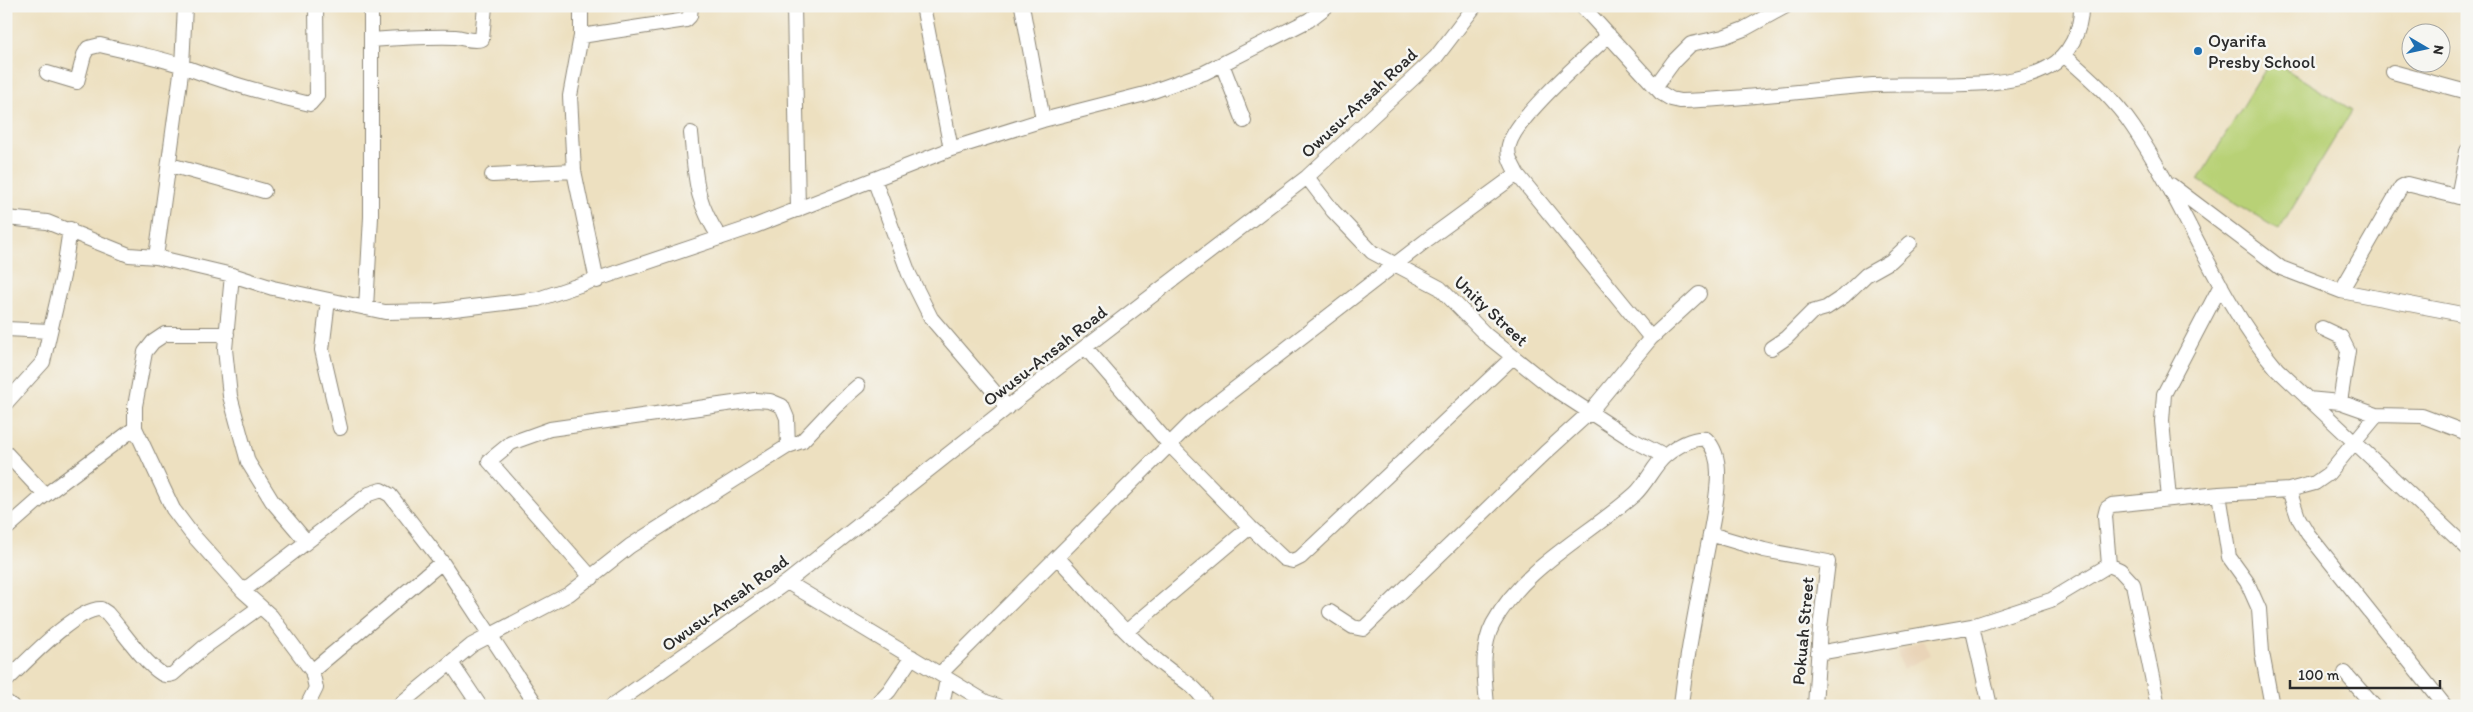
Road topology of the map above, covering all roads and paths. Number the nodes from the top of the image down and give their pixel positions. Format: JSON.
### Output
{"nodes":[{"id":1,"x":185,"y":6,"type":"edge"},
{"id":2,"x":316,"y":6,"type":"edge"},
{"id":3,"x":371,"y":6,"type":"edge"},
{"id":4,"x":485,"y":6,"type":"edge"},
{"id":5,"x":581,"y":6,"type":"edge"},
{"id":6,"x":691,"y":6,"type":"edge"},
{"id":7,"x":794,"y":6,"type":"edge"},
{"id":8,"x":923,"y":6,"type":"edge"},
{"id":9,"x":1022,"y":6,"type":"edge"},
{"id":10,"x":1328,"y":6,"type":"edge"},
{"id":11,"x":1475,"y":6,"type":"edge"},
{"id":12,"x":1582,"y":6,"type":"edge"},
{"id":13,"x":1786,"y":6,"type":"edge"},
{"id":14,"x":2080,"y":6,"type":"edge"},
{"id":15,"x":1609,"y":34,"type":"junction"},
{"id":16,"x":581,"y":36,"type":"junction"},
{"id":17,"x":372,"y":40,"type":"junction"},
{"id":18,"x":2065,"y":56,"type":"junction"},
{"id":19,"x":1222,"y":64,"type":"junction"},
{"id":20,"x":182,"y":66,"type":"junction"},
{"id":21,"x":2393,"y":72,"type":"dead end"},
{"id":22,"x":47,"y":73,"type":"dead end"},
{"id":23,"x":1655,"y":87,"type":"junction"},
{"id":24,"x":2467,"y":92,"type":"edge"},
{"id":25,"x":1043,"y":120,"type":"junction"},
{"id":26,"x":1244,"y":121,"type":"dead end"},
{"id":27,"x":692,"y":133,"type":"dead end"},
{"id":28,"x":951,"y":149,"type":"junction"},
{"id":29,"x":2467,"y":151,"type":"edge"},
{"id":30,"x":170,"y":165,"type":"junction"},
{"id":31,"x":574,"y":171,"type":"junction"},
{"id":32,"x":1517,"y":174,"type":"junction"},
{"id":33,"x":492,"y":175,"type":"dead end"},
{"id":34,"x":1307,"y":177,"type":"junction"},
{"id":35,"x":874,"y":178,"type":"junction"},
{"id":36,"x":2166,"y":181,"type":"junction"},
{"id":37,"x":264,"y":190,"type":"dead end"},
{"id":38,"x":2462,"y":198,"type":"edge"},
{"id":39,"x":798,"y":210,"type":"junction"},
{"id":40,"x":6,"y":218,"type":"edge"},
{"id":41,"x":70,"y":229,"type":"junction"},
{"id":42,"x":720,"y":238,"type":"junction"},
{"id":43,"x":1910,"y":244,"type":"dead end"},
{"id":44,"x":156,"y":257,"type":"junction"},
{"id":45,"x":1395,"y":266,"type":"junction"},
{"id":46,"x":232,"y":275,"type":"junction"},
{"id":47,"x":597,"y":281,"type":"junction"},
{"id":48,"x":2221,"y":284,"type":"junction"},
{"id":49,"x":2341,"y":292,"type":"junction"},
{"id":50,"x":1699,"y":294,"type":"dead end"},
{"id":51,"x":328,"y":300,"type":"junction"},
{"id":52,"x":366,"y":308,"type":"junction"},
{"id":53,"x":2467,"y":315,"type":"edge"},
{"id":54,"x":2322,"y":328,"type":"dead end"},
{"id":55,"x":6,"y":329,"type":"edge"},
{"id":56,"x":50,"y":331,"type":"junction"},
{"id":57,"x":227,"y":334,"type":"junction"},
{"id":58,"x":1651,"y":338,"type":"junction"},
{"id":59,"x":1085,"y":347,"type":"junction"},
{"id":60,"x":1771,"y":348,"type":"dead end"},
{"id":61,"x":1512,"y":358,"type":"junction"},
{"id":62,"x":858,"y":386,"type":"dead end"},
{"id":63,"x":2308,"y":399,"type":"junction"},
{"id":64,"x":2340,"y":402,"type":"junction"},
{"id":65,"x":6,"y":403,"type":"edge"},
{"id":66,"x":1008,"y":408,"type":"junction"},
{"id":67,"x":1589,"y":413,"type":"junction"},
{"id":68,"x":2377,"y":415,"type":"junction"},
{"id":69,"x":135,"y":428,"type":"junction"},
{"id":70,"x":340,"y":428,"type":"dead end"},
{"id":71,"x":2467,"y":433,"type":"edge"},
{"id":72,"x":1169,"y":444,"type":"junction"},
{"id":73,"x":2355,"y":444,"type":"junction"},
{"id":74,"x":788,"y":446,"type":"junction"},
{"id":75,"x":6,"y":453,"type":"edge"},
{"id":76,"x":1664,"y":456,"type":"junction"},
{"id":77,"x":2289,"y":490,"type":"junction"},
{"id":78,"x":2218,"y":494,"type":"junction"},
{"id":79,"x":45,"y":495,"type":"junction"},
{"id":80,"x":2169,"y":499,"type":"junction"},
{"id":81,"x":1250,"y":527,"type":"junction"},
{"id":82,"x":6,"y":529,"type":"edge"},
{"id":83,"x":1710,"y":534,"type":"junction"},
{"id":84,"x":306,"y":541,"type":"junction"},
{"id":85,"x":2467,"y":548,"type":"edge"},
{"id":86,"x":1057,"y":558,"type":"junction"},
{"id":87,"x":442,"y":562,"type":"junction"},
{"id":88,"x":2109,"y":565,"type":"junction"},
{"id":89,"x":592,"y":578,"type":"junction"},
{"id":90,"x":787,"y":582,"type":"junction"},
{"id":91,"x":243,"y":591,"type":"junction"},
{"id":92,"x":260,"y":607,"type":"junction"},
{"id":93,"x":1330,"y":612,"type":"dead end"},
{"id":94,"x":1972,"y":626,"type":"junction"},
{"id":95,"x":1127,"y":631,"type":"junction"},
{"id":96,"x":490,"y":636,"type":"junction"},
{"id":97,"x":1818,"y":653,"type":"junction"},
{"id":98,"x":912,"y":657,"type":"junction"},
{"id":99,"x":451,"y":663,"type":"junction"},
{"id":100,"x":312,"y":671,"type":"junction"},
{"id":101,"x":2346,"y":673,"type":"dead end"},
{"id":102,"x":944,"y":676,"type":"junction"},
{"id":103,"x":6,"y":681,"type":"edge"},
{"id":104,"x":6,"y":702,"type":"edge"},
{"id":105,"x":618,"y":704,"type":"edge"},
{"id":106,"x":12,"y":706,"type":"edge"},
{"id":107,"x":308,"y":706,"type":"edge"},
{"id":108,"x":398,"y":706,"type":"edge"},
{"id":109,"x":480,"y":706,"type":"edge"},
{"id":110,"x":538,"y":706,"type":"edge"},
{"id":111,"x":875,"y":706,"type":"edge"},
{"id":112,"x":942,"y":706,"type":"edge"},
{"id":113,"x":998,"y":706,"type":"edge"},
{"id":114,"x":1206,"y":706,"type":"edge"},
{"id":115,"x":1486,"y":706,"type":"edge"},
{"id":116,"x":1681,"y":706,"type":"edge"},
{"id":117,"x":1815,"y":706,"type":"edge"},
{"id":118,"x":1990,"y":706,"type":"edge"},
{"id":119,"x":2158,"y":706,"type":"edge"},
{"id":120,"x":2272,"y":706,"type":"edge"},
{"id":121,"x":2374,"y":706,"type":"edge"},
{"id":122,"x":2445,"y":706,"type":"edge"}],
"edges":[{"from":1,"to":20,"type":"street"},
{"from":2,"to":20,"type":"street"},
{"from":3,"to":17,"type":"street"},
{"from":4,"to":17,"type":"street"},
{"from":5,"to":16,"type":"street"},
{"from":6,"to":16,"type":"street"},
{"from":7,"to":39,"type":"street"},
{"from":8,"to":28,"type":"street"},
{"from":9,"to":25,"type":"street"},
{"from":10,"to":19,"type":"street"},
{"from":11,"to":34,"type":"street","name":"Owusu-Ansah Road"},
{"from":12,"to":15,"type":"street"},
{"from":13,"to":23,"type":"street"},
{"from":14,"to":18,"type":"street"},
{"from":15,"to":23,"type":"street"},
{"from":15,"to":32,"type":"street"},
{"from":16,"to":31,"type":"street"},
{"from":17,"to":52,"type":"street"},
{"from":18,"to":23,"type":"street"},
{"from":18,"to":36,"type":"street"},
{"from":19,"to":25,"type":"street"},
{"from":19,"to":26,"type":"street"},
{"from":20,"to":22,"type":"street"},
{"from":20,"to":30,"type":"street"},
{"from":21,"to":24,"type":"street"},
{"from":25,"to":28,"type":"street"},
{"from":27,"to":42,"type":"street"},
{"from":28,"to":35,"type":"street"},
{"from":29,"to":38,"type":"street"},
{"from":30,"to":37,"type":"street"},
{"from":30,"to":44,"type":"street"},
{"from":31,"to":33,"type":"street"},
{"from":31,"to":47,"type":"street"},
{"from":32,"to":45,"type":"street"},
{"from":32,"to":58,"type":"street"},
{"from":34,"to":45,"type":"street","name":"Unity Street"},
{"from":34,"to":59,"type":"street","name":"Owusu-Ansah Road"},
{"from":35,"to":39,"type":"street"},
{"from":35,"to":66,"type":"street"},
{"from":36,"to":48,"type":"street"},
{"from":36,"to":49,"type":"street"},
{"from":38,"to":49,"type":"street"},
{"from":39,"to":42,"type":"street"},
{"from":40,"to":41,"type":"street"},
{"from":41,"to":44,"type":"street"},
{"from":41,"to":56,"type":"street"},
{"from":42,"to":47,"type":"street"},
{"from":43,"to":60,"type":"street"},
{"from":44,"to":46,"type":"street"},
{"from":45,"to":61,"type":"street","name":"Unity Street"},
{"from":45,"to":72,"type":"street"},
{"from":46,"to":51,"type":"street"},
{"from":46,"to":57,"type":"street"},
{"from":47,"to":52,"type":"street"},
{"from":48,"to":63,"type":"street"},
{"from":48,"to":80,"type":"street"},
{"from":49,"to":53,"type":"street"},
{"from":50,"to":58,"type":"street"},
{"from":51,"to":52,"type":"street"},
{"from":51,"to":70,"type":"street"},
{"from":54,"to":64,"type":"street"},
{"from":55,"to":56,"type":"street"},
{"from":56,"to":65,"type":"street"},
{"from":57,"to":69,"type":"street"},
{"from":57,"to":84,"type":"street"},
{"from":58,"to":67,"type":"street"},
{"from":59,"to":66,"type":"street","name":"Owusu-Ansah Road"},
{"from":59,"to":72,"type":"street"},
{"from":61,"to":67,"type":"street","name":"Unity Street"},
{"from":61,"to":81,"type":"street"},
{"from":62,"to":74,"type":"street"},
{"from":63,"to":64,"type":"street"},
{"from":63,"to":73,"type":"street"},
{"from":64,"to":68,"type":"street"},
{"from":66,"to":90,"type":"street","name":"Owusu-Ansah Road"},
{"from":67,"to":76,"type":"street","name":"Unity Street"},
{"from":67,"to":93,"type":"street"},
{"from":68,"to":71,"type":"street"},
{"from":68,"to":73,"type":"street"},
{"from":69,"to":79,"type":"street"},
{"from":69,"to":91,"type":"street"},
{"from":72,"to":81,"type":"street"},
{"from":72,"to":86,"type":"street"},
{"from":73,"to":77,"type":"street"},
{"from":73,"to":85,"type":"street"},
{"from":74,"to":89,"type":"street"},
{"from":74,"to":89,"type":"street"},
{"from":75,"to":79,"type":"street"},
{"from":76,"to":83,"type":"street"},
{"from":76,"to":115,"type":"street"},
{"from":77,"to":78,"type":"street"},
{"from":77,"to":122,"type":"street"},
{"from":78,"to":80,"type":"street"},
{"from":78,"to":120,"type":"street"},
{"from":79,"to":82,"type":"street"},
{"from":80,"to":88,"type":"street"},
{"from":81,"to":95,"type":"street"},
{"from":83,"to":97,"type":"street","name":"Pokuah Street"},
{"from":83,"to":116,"type":"street"},
{"from":84,"to":87,"type":"street"},
{"from":84,"to":91,"type":"street"},
{"from":86,"to":95,"type":"street"},
{"from":86,"to":102,"type":"street"},
{"from":87,"to":96,"type":"street"},
{"from":87,"to":100,"type":"street"},
{"from":88,"to":94,"type":"street"},
{"from":88,"to":119,"type":"street"},
{"from":89,"to":96,"type":"street"},
{"from":90,"to":98,"type":"street"},
{"from":90,"to":105,"type":"street","name":"Owusu-Ansah Road"},
{"from":91,"to":92,"type":"street"},
{"from":92,"to":100,"type":"street"},
{"from":92,"to":103,"type":"street"},
{"from":94,"to":97,"type":"street"},
{"from":94,"to":118,"type":"street"},
{"from":95,"to":114,"type":"street"},
{"from":96,"to":99,"type":"street"},
{"from":96,"to":110,"type":"street"},
{"from":97,"to":117,"type":"street","name":"Pokuah Street"},
{"from":98,"to":102,"type":"street"},
{"from":98,"to":111,"type":"street"},
{"from":99,"to":108,"type":"street"},
{"from":99,"to":109,"type":"street"},
{"from":100,"to":107,"type":"street"},
{"from":101,"to":121,"type":"street"},
{"from":102,"to":112,"type":"street"},
{"from":102,"to":113,"type":"street"},
{"from":104,"to":106,"type":"street"}]}
